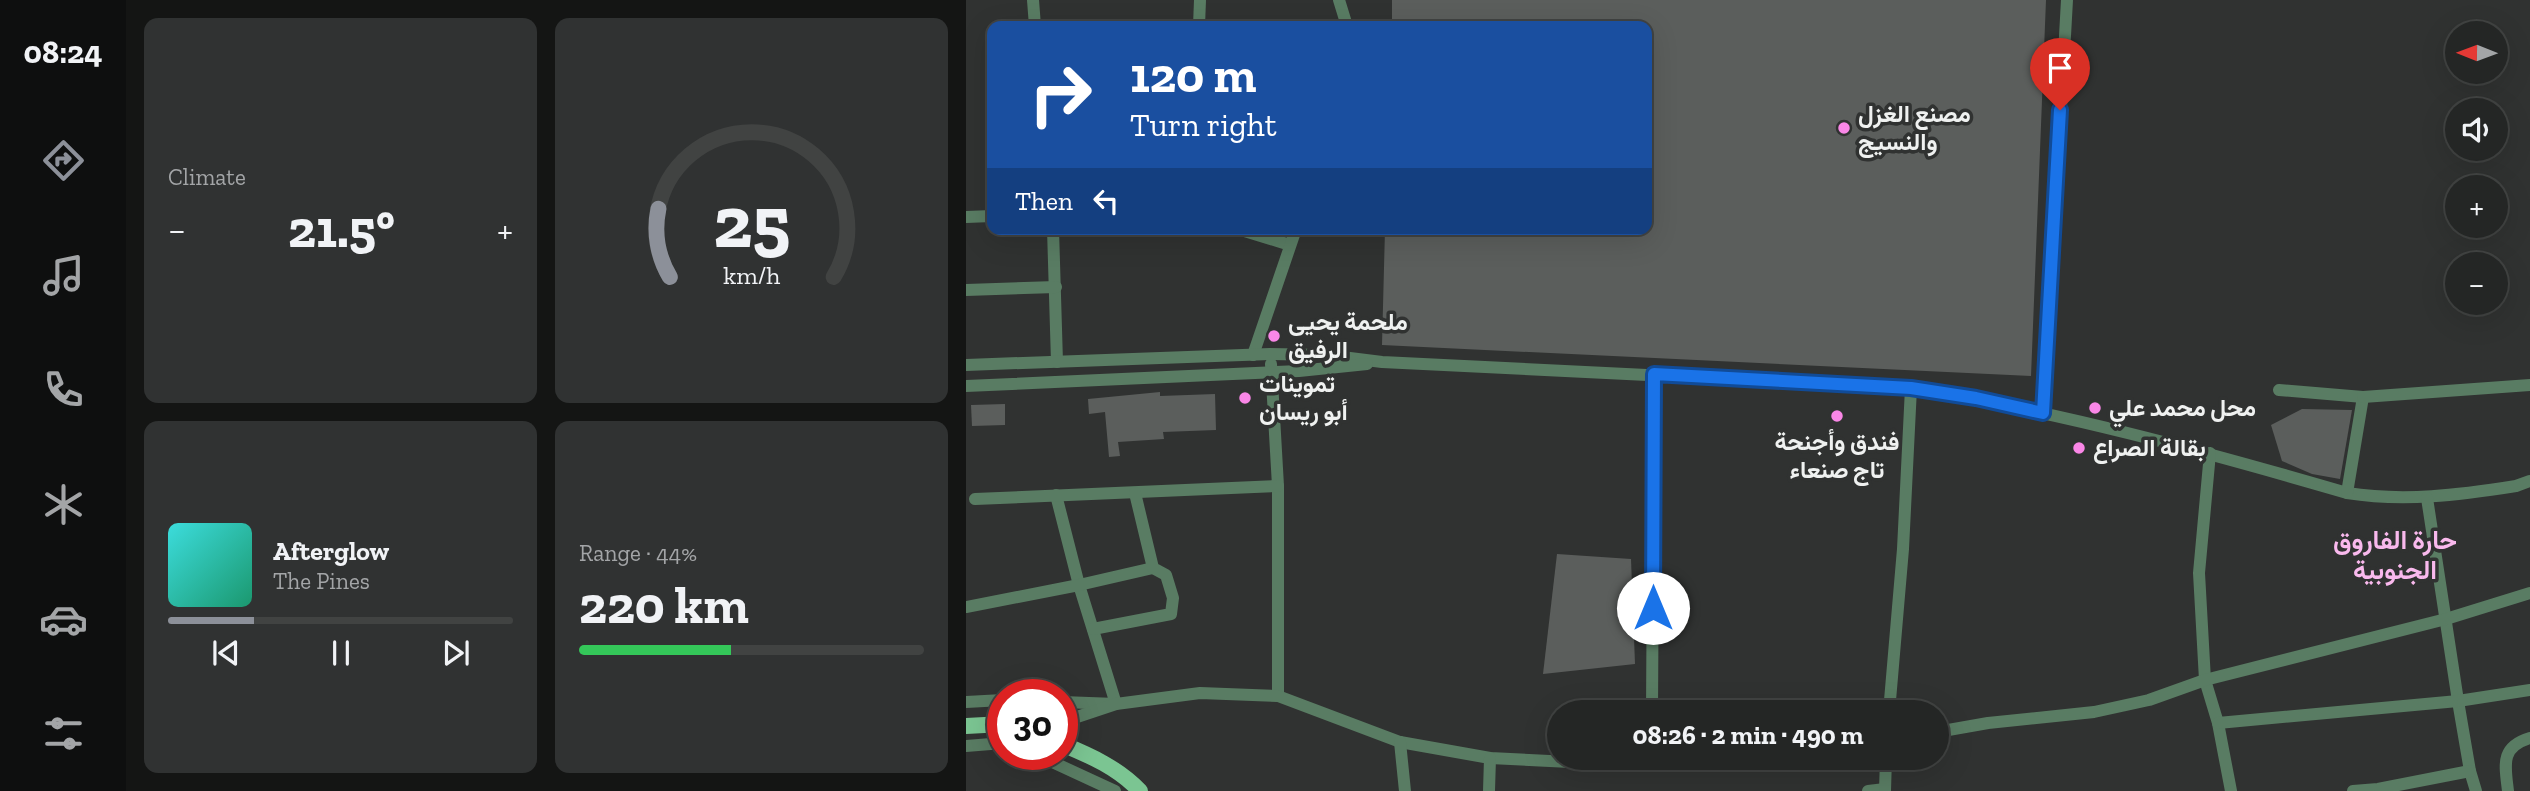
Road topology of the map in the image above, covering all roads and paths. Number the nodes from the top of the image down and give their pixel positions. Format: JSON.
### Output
{"nodes":[{"id":1,"x":1033,"y":0,"type":"edge"},
{"id":2,"x":1200,"y":0,"type":"edge"},
{"id":3,"x":1339,"y":0,"type":"edge"},
{"id":4,"x":2067,"y":0,"type":"edge"},
{"id":5,"x":1035,"y":21,"type":"edge"},
{"id":6,"x":1199,"y":21,"type":"edge"},
{"id":7,"x":1345,"y":21,"type":"edge"},
{"id":8,"x":987,"y":216,"type":"edge"},
{"id":9,"x":966,"y":217,"type":"edge"},
{"id":10,"x":1053,"y":235,"type":"edge"},
{"id":11,"x":1258,"y":235,"type":"edge"},
{"id":12,"x":1294,"y":235,"type":"edge"},
{"id":13,"x":1290,"y":245,"type":"junction"},
{"id":14,"x":1056,"y":287,"type":"junction"},
{"id":15,"x":966,"y":290,"type":"edge"},
{"id":16,"x":1270,"y":354,"type":"junction"},
{"id":17,"x":1253,"y":355,"type":"junction"},
{"id":18,"x":1057,"y":362,"type":"junction"},
{"id":19,"x":1382,"y":362,"type":"junction"},
{"id":20,"x":966,"y":365,"type":"edge"},
{"id":21,"x":1271,"y":372,"type":"junction"},
{"id":22,"x":1654,"y":374,"type":"junction"},
{"id":23,"x":2530,"y":385,"type":"edge"},
{"id":24,"x":966,"y":386,"type":"edge"},
{"id":25,"x":1911,"y":388,"type":"junction"},
{"id":26,"x":2279,"y":390,"type":"dead end"},
{"id":27,"x":2363,"y":397,"type":"junction"},
{"id":28,"x":2043,"y":413,"type":"junction"},
{"id":29,"x":2210,"y":453,"type":"junction"},
{"id":30,"x":2530,"y":481,"type":"edge"},
{"id":31,"x":1278,"y":486,"type":"junction"},
{"id":32,"x":2516,"y":486,"type":"junction"},
{"id":33,"x":2530,"y":487,"type":"edge"},
{"id":34,"x":1135,"y":493,"type":"junction"},
{"id":35,"x":2347,"y":493,"type":"junction"},
{"id":36,"x":1056,"y":495,"type":"junction"},
{"id":37,"x":2427,"y":498,"type":"junction"},
{"id":38,"x":975,"y":499,"type":"dead end"},
{"id":39,"x":1153,"y":568,"type":"junction"},
{"id":40,"x":1079,"y":585,"type":"junction"},
{"id":41,"x":2530,"y":593,"type":"edge"},
{"id":42,"x":966,"y":607,"type":"edge"},
{"id":43,"x":2446,"y":620,"type":"junction"},
{"id":44,"x":1093,"y":628,"type":"junction"},
{"id":45,"x":2205,"y":680,"type":"junction"},
{"id":46,"x":2530,"y":690,"type":"edge"},
{"id":47,"x":1278,"y":696,"type":"junction"},
{"id":48,"x":1652,"y":700,"type":"edge"},
{"id":49,"x":1890,"y":700,"type":"edge"},
{"id":50,"x":987,"y":701,"type":"edge"},
{"id":51,"x":2458,"y":701,"type":"junction"},
{"id":52,"x":966,"y":702,"type":"edge"},
{"id":53,"x":1078,"y":703,"type":"edge"},
{"id":54,"x":1116,"y":704,"type":"junction"},
{"id":55,"x":1078,"y":717,"type":"edge"},
{"id":56,"x":2217,"y":723,"type":"junction"},
{"id":57,"x":987,"y":725,"type":"edge"},
{"id":58,"x":966,"y":726,"type":"edge"},
{"id":59,"x":1949,"y":730,"type":"edge"},
{"id":60,"x":2530,"y":738,"type":"edge"},
{"id":61,"x":1400,"y":742,"type":"junction"},
{"id":62,"x":987,"y":744,"type":"edge"},
{"id":63,"x":966,"y":746,"type":"edge"},
{"id":64,"x":1078,"y":751,"type":"edge"},
{"id":65,"x":1490,"y":758,"type":"junction"},
{"id":66,"x":1547,"y":759,"type":"edge"},
{"id":67,"x":1070,"y":770,"type":"edge"},
{"id":68,"x":1886,"y":770,"type":"edge"},
{"id":69,"x":2470,"y":771,"type":"junction"},
{"id":70,"x":1885,"y":790,"type":"edge"},
{"id":71,"x":2378,"y":790,"type":"edge"},
{"id":72,"x":1115,"y":791,"type":"edge"},
{"id":73,"x":1140,"y":791,"type":"edge"},
{"id":74,"x":1405,"y":791,"type":"edge"},
{"id":75,"x":1489,"y":791,"type":"edge"},
{"id":76,"x":1868,"y":791,"type":"edge"},
{"id":77,"x":2231,"y":791,"type":"edge"},
{"id":78,"x":2353,"y":791,"type":"edge"},
{"id":79,"x":2476,"y":791,"type":"edge"},
{"id":80,"x":2508,"y":791,"type":"edge"}],
"edges":[{"from":1,"to":5,"type":"street"},
{"from":2,"to":6,"type":"street"},
{"from":3,"to":7,"type":"street"},
{"from":4,"to":28,"type":"street"},
{"from":8,"to":9,"type":"street"},
{"from":10,"to":14,"type":"street"},
{"from":11,"to":13,"type":"street"},
{"from":12,"to":13,"type":"street"},
{"from":13,"to":17,"type":"street"},
{"from":14,"to":15,"type":"street"},
{"from":14,"to":18,"type":"street"},
{"from":16,"to":17,"type":"street"},
{"from":16,"to":19,"type":"street"},
{"from":16,"to":21,"type":"street"},
{"from":17,"to":18,"type":"street"},
{"from":18,"to":20,"type":"street"},
{"from":19,"to":21,"type":"street"},
{"from":19,"to":22,"type":"street"},
{"from":21,"to":24,"type":"street"},
{"from":21,"to":31,"type":"street"},
{"from":22,"to":25,"type":"street"},
{"from":22,"to":48,"type":"street"},
{"from":23,"to":27,"type":"street"},
{"from":25,"to":28,"type":"street"},
{"from":25,"to":49,"type":"street"},
{"from":26,"to":27,"type":"street"},
{"from":27,"to":35,"type":"street"},
{"from":28,"to":29,"type":"street"},
{"from":29,"to":35,"type":"street"},
{"from":29,"to":45,"type":"street"},
{"from":30,"to":32,"type":"street"},
{"from":31,"to":34,"type":"street"},
{"from":31,"to":47,"type":"street"},
{"from":32,"to":33,"type":"street"},
{"from":32,"to":37,"type":"street"},
{"from":34,"to":36,"type":"street"},
{"from":34,"to":39,"type":"street"},
{"from":35,"to":37,"type":"street"},
{"from":36,"to":38,"type":"street"},
{"from":36,"to":40,"type":"street"},
{"from":37,"to":43,"type":"street"},
{"from":39,"to":40,"type":"street"},
{"from":39,"to":44,"type":"street"},
{"from":40,"to":42,"type":"street"},
{"from":40,"to":44,"type":"street"},
{"from":41,"to":43,"type":"street"},
{"from":43,"to":45,"type":"street"},
{"from":43,"to":51,"type":"street"},
{"from":44,"to":54,"type":"street"},
{"from":45,"to":56,"type":"street"},
{"from":45,"to":59,"type":"street"},
{"from":46,"to":51,"type":"street"},
{"from":47,"to":54,"type":"street"},
{"from":47,"to":61,"type":"street"},
{"from":50,"to":52,"type":"street"},
{"from":51,"to":56,"type":"street"},
{"from":51,"to":69,"type":"street"},
{"from":53,"to":54,"type":"street"},
{"from":54,"to":55,"type":"street"},
{"from":56,"to":77,"type":"street"},
{"from":57,"to":58,"type":"main road"},
{"from":60,"to":80,"type":"street"},
{"from":61,"to":65,"type":"street"},
{"from":61,"to":74,"type":"street"},
{"from":62,"to":63,"type":"street"},
{"from":64,"to":73,"type":"main road"},
{"from":65,"to":66,"type":"street"},
{"from":65,"to":75,"type":"street"},
{"from":67,"to":72,"type":"street"},
{"from":68,"to":70,"type":"street"},
{"from":69,"to":71,"type":"street"},
{"from":69,"to":79,"type":"street"},
{"from":70,"to":76,"type":"street"},
{"from":71,"to":78,"type":"street"}]}
